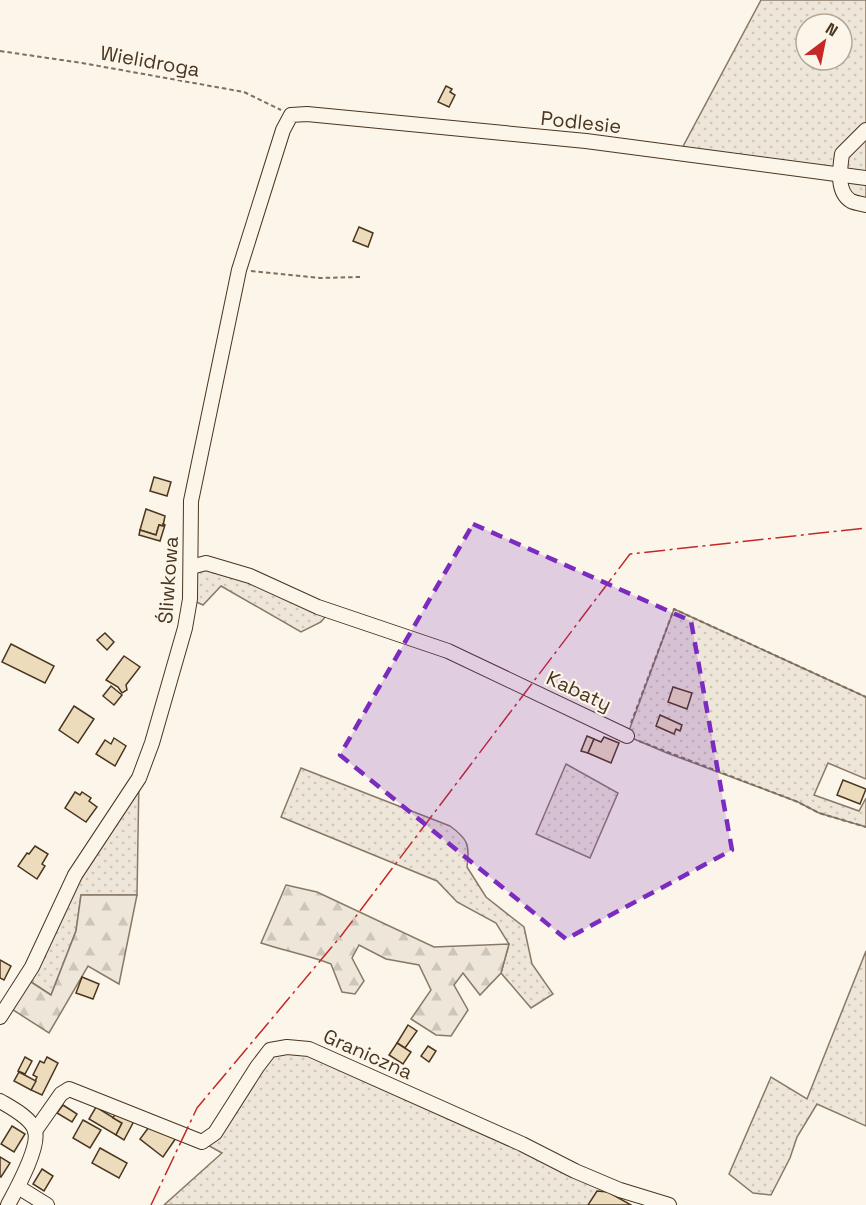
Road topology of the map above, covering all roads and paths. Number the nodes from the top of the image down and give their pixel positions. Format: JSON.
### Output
{"nodes":[{"id":1,"x":0,"y":51,"type":"edge"},
{"id":2,"x":291,"y":115,"type":"junction"},
{"id":3,"x":866,"y":130,"type":"edge"},
{"id":4,"x":840,"y":175,"type":"junction"},
{"id":5,"x":866,"y":178,"type":"edge"},
{"id":6,"x":866,"y":205,"type":"edge"},
{"id":7,"x":239,"y":270,"type":"junction"},
{"id":8,"x":360,"y":277,"type":"dead end"},
{"id":9,"x":191,"y":567,"type":"junction"},
{"id":10,"x":866,"y":697,"type":"edge"},
{"id":11,"x":627,"y":736,"type":"junction"},
{"id":12,"x":866,"y":827,"type":"edge"},
{"id":13,"x":0,"y":1017,"type":"edge"},
{"id":14,"x":0,"y":1101,"type":"edge"},
{"id":15,"x":35,"y":1131,"type":"junction"},
{"id":16,"x":18,"y":1187,"type":"junction"},
{"id":17,"x":8,"y":1205,"type":"edge"},
{"id":18,"x":47,"y":1205,"type":"edge"},
{"id":19,"x":669,"y":1205,"type":"edge"}],
"edges":[{"from":1,"to":2,"type":"path","name":"Wielidroga"},
{"from":2,"to":4,"type":"street","name":"Podlesie"},
{"from":2,"to":7,"type":"street","name":"Śliwkowa"},
{"from":3,"to":4,"type":"street"},
{"from":4,"to":5,"type":"street","name":"Podlesie"},
{"from":4,"to":6,"type":"street"},
{"from":7,"to":8,"type":"path"},
{"from":7,"to":9,"type":"street","name":"Śliwkowa"},
{"from":9,"to":11,"type":"street","name":"Kabaty"},
{"from":9,"to":13,"type":"street","name":"Śliwkowa"},
{"from":10,"to":11,"type":"path","name":"Kabaty"},
{"from":11,"to":12,"type":"path"},
{"from":14,"to":15,"type":"street"},
{"from":15,"to":16,"type":"street","name":"Graniczna"},
{"from":15,"to":19,"type":"street","name":"Graniczna"},
{"from":16,"to":17,"type":"street","name":"Graniczna"},
{"from":16,"to":18,"type":"street"}]}
